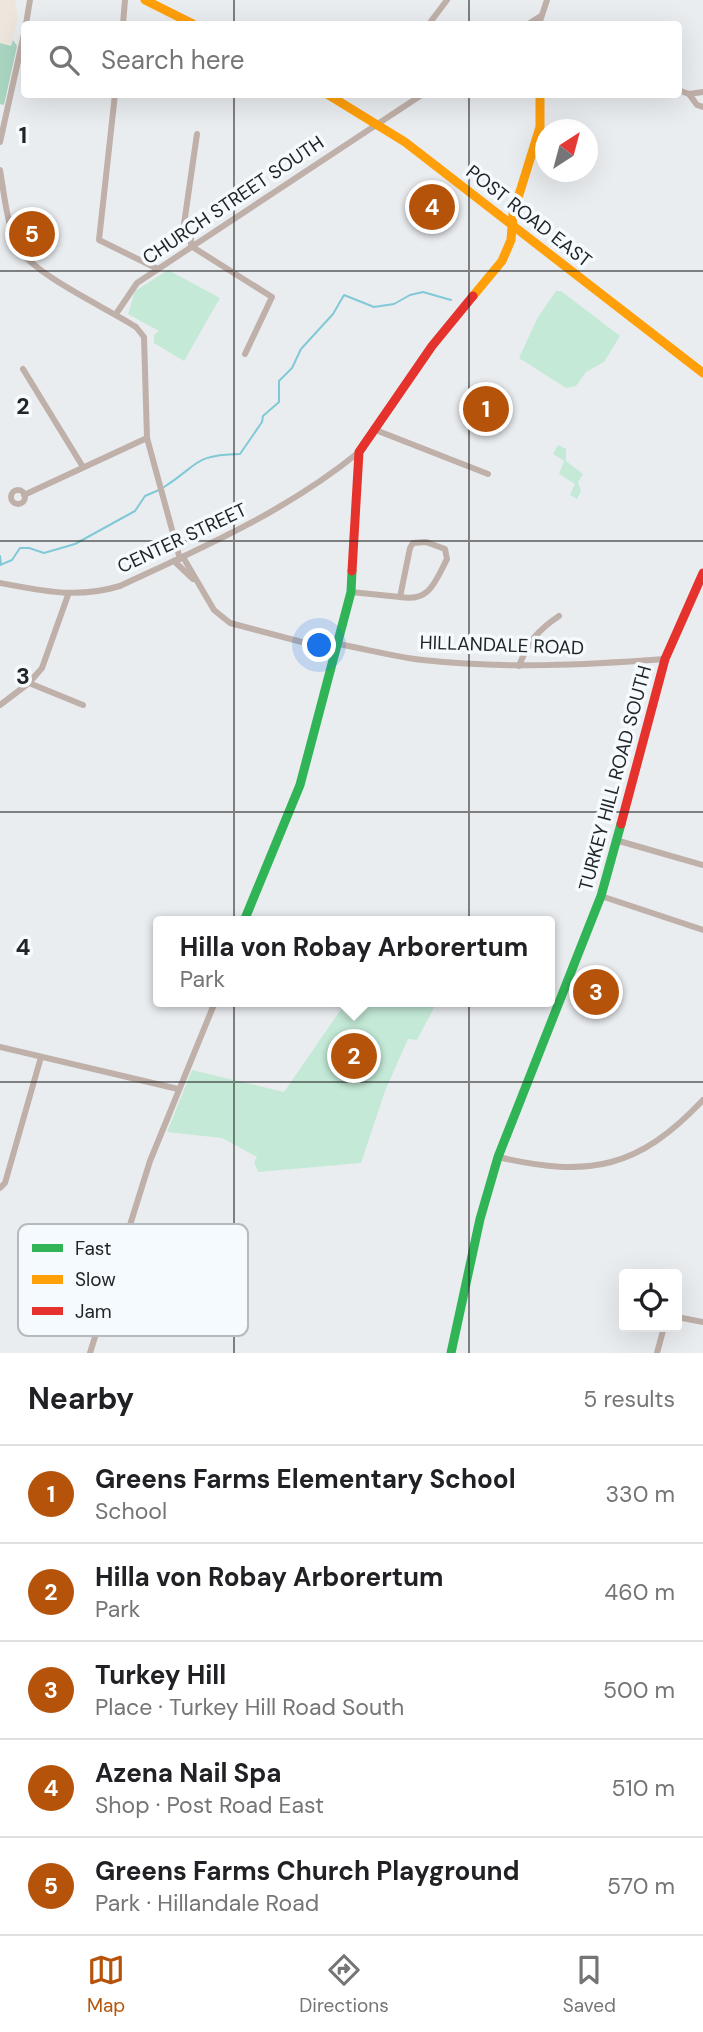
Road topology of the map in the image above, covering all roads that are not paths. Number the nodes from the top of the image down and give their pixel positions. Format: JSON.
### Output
{"nodes":[{"id":1,"x":30,"y":0,"type":"edge"},
{"id":2,"x":125,"y":0,"type":"edge"},
{"id":3,"x":145,"y":0,"type":"edge"},
{"id":4,"x":447,"y":0,"type":"edge"},
{"id":5,"x":547,"y":0,"type":"edge"},
{"id":6,"x":541,"y":16,"type":"junction"},
{"id":7,"x":26,"y":21,"type":"edge"},
{"id":8,"x":123,"y":21,"type":"edge"},
{"id":9,"x":187,"y":21,"type":"edge"},
{"id":10,"x":431,"y":21,"type":"edge"},
{"id":11,"x":533,"y":21,"type":"edge"},
{"id":12,"x":540,"y":21,"type":"edge"},
{"id":13,"x":21,"y":48,"type":"edge"},
{"id":14,"x":682,"y":91,"type":"edge"},
{"id":15,"x":703,"y":92,"type":"edge"},
{"id":16,"x":689,"y":94,"type":"junction"},
{"id":17,"x":115,"y":98,"type":"edge"},
{"id":18,"x":334,"y":98,"type":"edge"},
{"id":19,"x":417,"y":98,"type":"edge"},
{"id":20,"x":540,"y":98,"type":"edge"},
{"id":21,"x":703,"y":107,"type":"edge"},
{"id":22,"x":379,"y":124,"type":"junction"},
{"id":23,"x":197,"y":134,"type":"dead end"},
{"id":24,"x":0,"y":142,"type":"edge"},
{"id":25,"x":0,"y":170,"type":"edge"},
{"id":26,"x":1,"y":179,"type":"edge"},
{"id":27,"x":513,"y":226,"type":"junction"},
{"id":28,"x":191,"y":246,"type":"junction"},
{"id":29,"x":158,"y":269,"type":"junction"},
{"id":30,"x":116,"y":314,"type":"junction"},
{"id":31,"x":246,"y":354,"type":"dead end"},
{"id":32,"x":23,"y":369,"type":"dead end"},
{"id":33,"x":703,"y":373,"type":"edge"},
{"id":34,"x":373,"y":429,"type":"junction"},
{"id":35,"x":147,"y":438,"type":"junction"},
{"id":36,"x":359,"y":452,"type":"junction"},
{"id":37,"x":83,"y":467,"type":"junction"},
{"id":38,"x":488,"y":474,"type":"dead end"},
{"id":39,"x":24,"y":495,"type":"dead end"},
{"id":40,"x":179,"y":559,"type":"junction"},
{"id":41,"x":703,"y":573,"type":"edge"},
{"id":42,"x":0,"y":583,"type":"edge"},
{"id":43,"x":351,"y":592,"type":"junction"},
{"id":44,"x":68,"y":595,"type":"junction"},
{"id":45,"x":400,"y":597,"type":"junction"},
{"id":46,"x":559,"y":615,"type":"dead end"},
{"id":47,"x":337,"y":647,"type":"junction"},
{"id":48,"x":666,"y":659,"type":"junction"},
{"id":49,"x":519,"y":666,"type":"junction"},
{"id":50,"x":29,"y":683,"type":"junction"},
{"id":51,"x":0,"y":705,"type":"edge"},
{"id":52,"x":83,"y":705,"type":"dead end"},
{"id":53,"x":619,"y":841,"type":"junction"},
{"id":54,"x":703,"y":866,"type":"edge"},
{"id":55,"x":601,"y":896,"type":"junction"},
{"id":56,"x":246,"y":916,"type":"edge"},
{"id":57,"x":703,"y":930,"type":"edge"},
{"id":58,"x":213,"y":1007,"type":"edge"},
{"id":59,"x":0,"y":1047,"type":"edge"},
{"id":60,"x":41,"y":1057,"type":"junction"},
{"id":61,"x":177,"y":1089,"type":"junction"},
{"id":62,"x":703,"y":1100,"type":"edge"},
{"id":63,"x":498,"y":1157,"type":"junction"},
{"id":64,"x":0,"y":1188,"type":"edge"},
{"id":65,"x":128,"y":1224,"type":"edge"},
{"id":66,"x":682,"y":1318,"type":"edge"},
{"id":67,"x":703,"y":1322,"type":"edge"},
{"id":68,"x":663,"y":1332,"type":"edge"},
{"id":69,"x":95,"y":1336,"type":"edge"},
{"id":70,"x":90,"y":1353,"type":"edge"},
{"id":71,"x":450,"y":1353,"type":"edge"},
{"id":72,"x":657,"y":1353,"type":"edge"}],
"edges":[{"from":1,"to":7,"type":"street"},
{"from":2,"to":8,"type":"street"},
{"from":3,"to":9,"type":"street"},
{"from":4,"to":10,"type":"street"},
{"from":5,"to":6,"type":"street"},
{"from":6,"to":11,"type":"street"},
{"from":6,"to":12,"type":"street"},
{"from":13,"to":24,"type":"street"},
{"from":14,"to":16,"type":"street"},
{"from":15,"to":16,"type":"street"},
{"from":16,"to":21,"type":"street"},
{"from":17,"to":29,"type":"street"},
{"from":18,"to":22,"type":"street","name":"POST ROAD EAST"},
{"from":19,"to":22,"type":"street","name":"CHURCH STREET SOUTH"},
{"from":20,"to":27,"type":"street"},
{"from":22,"to":27,"type":"street","name":"POST ROAD EAST"},
{"from":22,"to":28,"type":"street","name":"CHURCH STREET SOUTH"},
{"from":23,"to":28,"type":"street"},
{"from":25,"to":26,"type":"street","name":"HILLANDALE ROAD"},
{"from":26,"to":30,"type":"street","name":"HILLANDALE ROAD"},
{"from":27,"to":33,"type":"street","name":"POST ROAD EAST"},
{"from":27,"to":34,"type":"street"},
{"from":28,"to":29,"type":"street","name":"CHURCH STREET SOUTH"},
{"from":28,"to":31,"type":"street"},
{"from":29,"to":30,"type":"street","name":"CHURCH STREET SOUTH"},
{"from":30,"to":35,"type":"street","name":"HILLANDALE ROAD"},
{"from":32,"to":37,"type":"street"},
{"from":34,"to":36,"type":"street"},
{"from":34,"to":38,"type":"street"},
{"from":35,"to":37,"type":"street"},
{"from":35,"to":40,"type":"street","name":"HILLANDALE ROAD"},
{"from":36,"to":40,"type":"street","name":"CENTER STREET"},
{"from":36,"to":43,"type":"street"},
{"from":37,"to":39,"type":"street"},
{"from":40,"to":44,"type":"street","name":"CENTER STREET"},
{"from":40,"to":47,"type":"street","name":"HILLANDALE ROAD"},
{"from":41,"to":48,"type":"street","name":"TURKEY HILL ROAD SOUTH"},
{"from":42,"to":44,"type":"street","name":"CENTER STREET"},
{"from":43,"to":45,"type":"street"},
{"from":43,"to":47,"type":"street"},
{"from":44,"to":50,"type":"street"},
{"from":45,"to":45,"type":"street"},
{"from":46,"to":49,"type":"street"},
{"from":47,"to":49,"type":"street","name":"HILLANDALE ROAD"},
{"from":47,"to":56,"type":"street"},
{"from":48,"to":49,"type":"street","name":"HILLANDALE ROAD"},
{"from":48,"to":53,"type":"street","name":"TURKEY HILL ROAD SOUTH"},
{"from":50,"to":51,"type":"street"},
{"from":50,"to":52,"type":"street"},
{"from":53,"to":54,"type":"street"},
{"from":53,"to":55,"type":"street","name":"TURKEY HILL ROAD SOUTH"},
{"from":55,"to":57,"type":"street"},
{"from":55,"to":63,"type":"street","name":"TURKEY HILL ROAD SOUTH"},
{"from":58,"to":61,"type":"street"},
{"from":59,"to":60,"type":"street"},
{"from":60,"to":61,"type":"street"},
{"from":60,"to":64,"type":"street"},
{"from":61,"to":65,"type":"street"},
{"from":62,"to":63,"type":"street"},
{"from":63,"to":71,"type":"street","name":"TURKEY HILL ROAD SOUTH"},
{"from":66,"to":67,"type":"street"},
{"from":68,"to":72,"type":"street"},
{"from":69,"to":70,"type":"street"}]}
